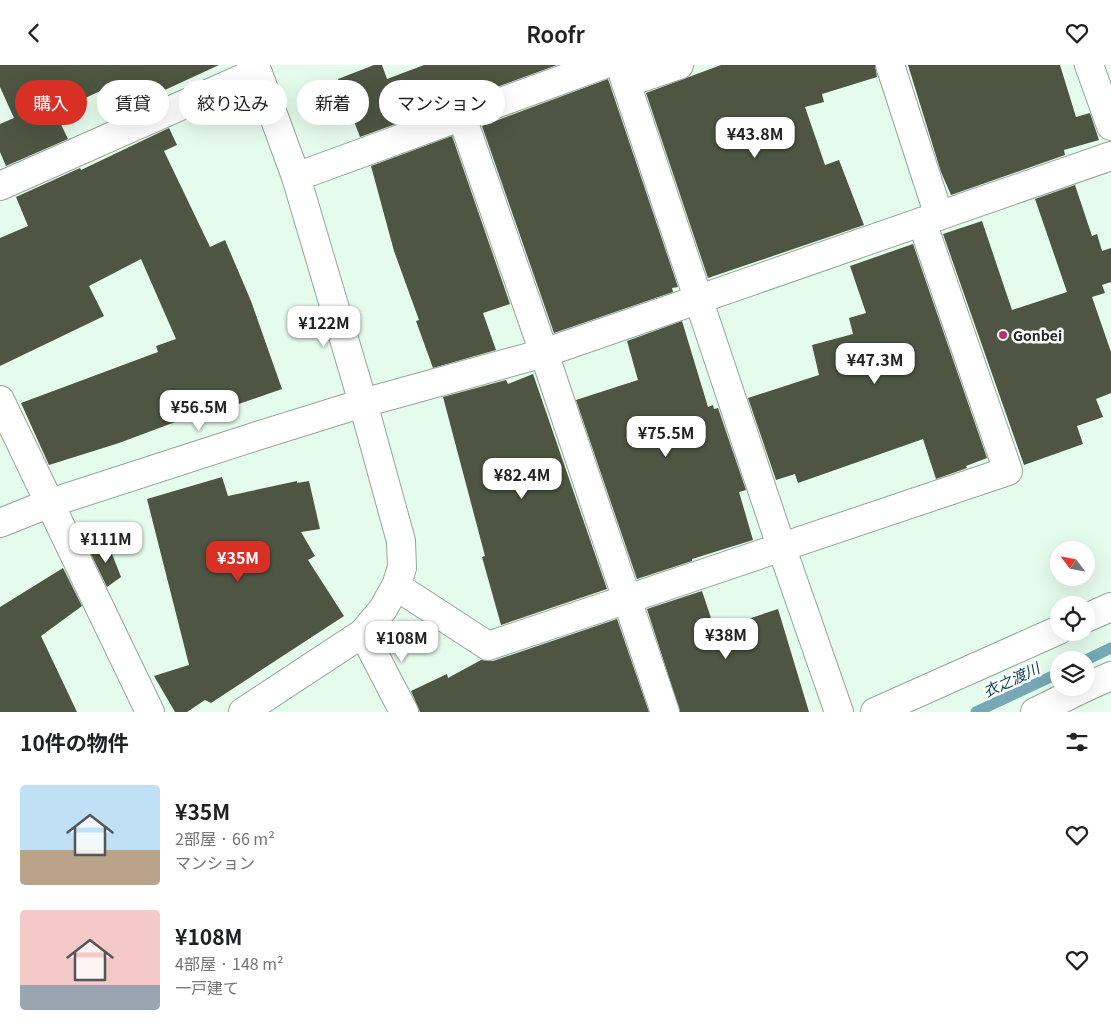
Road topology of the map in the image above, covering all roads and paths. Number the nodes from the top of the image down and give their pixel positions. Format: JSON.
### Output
{"nodes":[{"id":1,"x":602,"y":65,"type":"edge"},
{"id":2,"x":679,"y":65,"type":"edge"},
{"id":3,"x":890,"y":65,"type":"edge"},
{"id":4,"x":1089,"y":65,"type":"edge"},
{"id":5,"x":256,"y":68,"type":"edge"},
{"id":6,"x":623,"y":74,"type":"edge"},
{"id":7,"x":505,"y":101,"type":"edge"},
{"id":8,"x":440,"y":125,"type":"edge"},
{"id":9,"x":465,"y":125,"type":"edge"},
{"id":10,"x":1111,"y":126,"type":"edge"},
{"id":11,"x":1111,"y":156,"type":"edge"},
{"id":12,"x":296,"y":177,"type":"junction"},
{"id":13,"x":0,"y":186,"type":"edge"},
{"id":14,"x":930,"y":219,"type":"junction"},
{"id":15,"x":698,"y":300,"type":"junction"},
{"id":16,"x":544,"y":353,"type":"junction"},
{"id":17,"x":0,"y":400,"type":"edge"},
{"id":18,"x":363,"y":403,"type":"junction"},
{"id":19,"x":50,"y":503,"type":"junction"},
{"id":20,"x":0,"y":523,"type":"edge"},
{"id":21,"x":781,"y":546,"type":"junction"},
{"id":22,"x":396,"y":586,"type":"junction"},
{"id":23,"x":627,"y":599,"type":"junction"},
{"id":24,"x":1111,"y":607,"type":"edge"},
{"id":25,"x":1095,"y":614,"type":"edge"},
{"id":26,"x":363,"y":633,"type":"junction"},
{"id":27,"x":1050,"y":634,"type":"edge"},
{"id":28,"x":1111,"y":676,"type":"edge"},
{"id":29,"x":1095,"y":683,"type":"edge"},
{"id":30,"x":1068,"y":696,"type":"edge"},
{"id":31,"x":150,"y":712,"type":"edge"},
{"id":32,"x":243,"y":712,"type":"edge"},
{"id":33,"x":404,"y":712,"type":"edge"},
{"id":34,"x":665,"y":712,"type":"edge"},
{"id":35,"x":839,"y":712,"type":"edge"},
{"id":36,"x":875,"y":712,"type":"edge"},
{"id":37,"x":1035,"y":712,"type":"edge"}],
"edges":[{"from":1,"to":7,"type":"street"},
{"from":2,"to":6,"type":"street"},
{"from":3,"to":14,"type":"street"},
{"from":4,"to":10,"type":"street"},
{"from":5,"to":12,"type":"street"},
{"from":5,"to":13,"type":"street"},
{"from":6,"to":15,"type":"street"},
{"from":8,"to":12,"type":"street"},
{"from":9,"to":16,"type":"street"},
{"from":11,"to":14,"type":"street"},
{"from":12,"to":18,"type":"street"},
{"from":14,"to":15,"type":"street"},
{"from":14,"to":21,"type":"street"},
{"from":15,"to":16,"type":"street"},
{"from":15,"to":21,"type":"street"},
{"from":16,"to":18,"type":"street"},
{"from":16,"to":23,"type":"street"},
{"from":17,"to":19,"type":"street"},
{"from":18,"to":19,"type":"street"},
{"from":18,"to":22,"type":"street"},
{"from":19,"to":20,"type":"street"},
{"from":19,"to":31,"type":"street"},
{"from":21,"to":23,"type":"street"},
{"from":21,"to":35,"type":"street"},
{"from":22,"to":23,"type":"street"},
{"from":22,"to":26,"type":"street"},
{"from":23,"to":34,"type":"street"},
{"from":24,"to":25,"type":"street"},
{"from":26,"to":32,"type":"street"},
{"from":26,"to":33,"type":"street"},
{"from":27,"to":36,"type":"street"},
{"from":28,"to":29,"type":"street"},
{"from":30,"to":37,"type":"street"}]}
